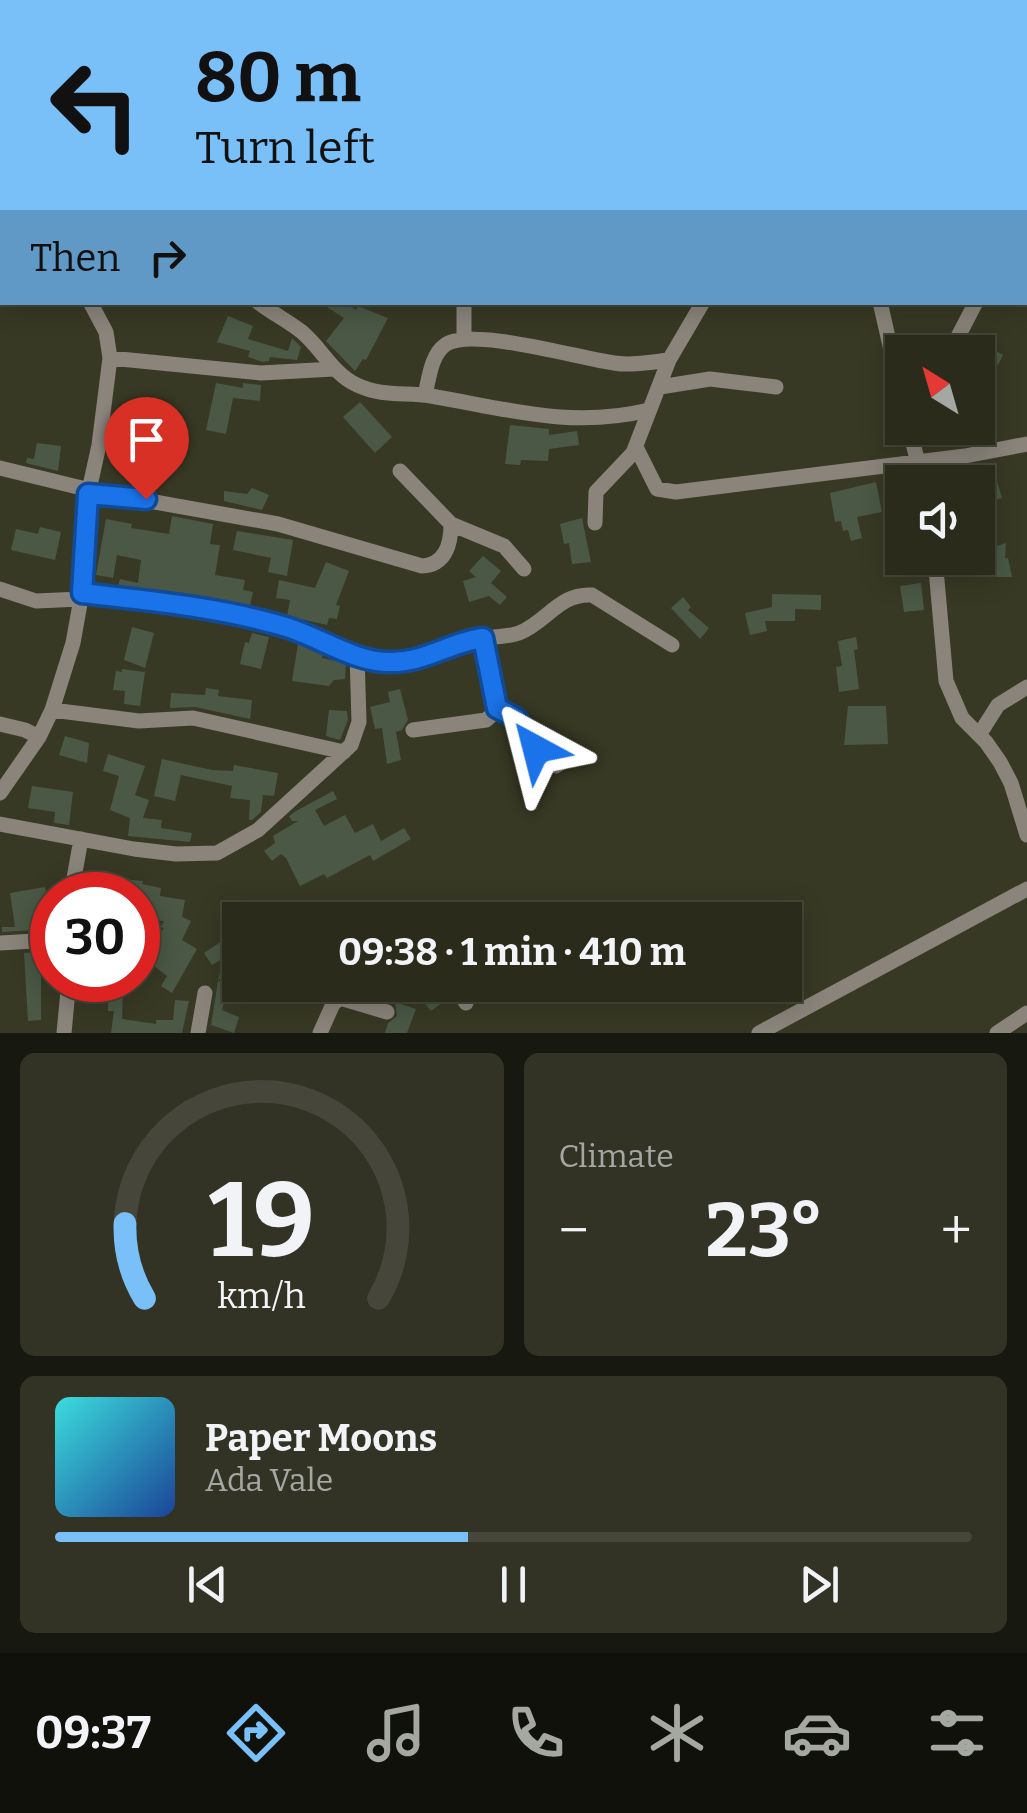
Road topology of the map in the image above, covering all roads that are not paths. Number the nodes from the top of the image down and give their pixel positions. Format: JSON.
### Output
{"nodes":[{"id":1,"x":912,"y":0,"type":"edge"},
{"id":2,"x":937,"y":0,"type":"edge"},
{"id":3,"x":92,"y":305,"type":"edge"},
{"id":4,"x":262,"y":305,"type":"edge"},
{"id":5,"x":464,"y":305,"type":"edge"},
{"id":6,"x":702,"y":305,"type":"edge"},
{"id":7,"x":881,"y":305,"type":"edge"},
{"id":8,"x":974,"y":305,"type":"edge"},
{"id":9,"x":888,"y":335,"type":"edge"},
{"id":10,"x":959,"y":335,"type":"edge"},
{"id":11,"x":464,"y":339,"type":"junction"},
{"id":12,"x":110,"y":358,"type":"junction"},
{"id":13,"x":669,"y":360,"type":"junction"},
{"id":14,"x":334,"y":368,"type":"junction"},
{"id":15,"x":776,"y":386,"type":"dead end"},
{"id":16,"x":660,"y":387,"type":"junction"},
{"id":17,"x":425,"y":395,"type":"junction"},
{"id":18,"x":649,"y":410,"type":"junction"},
{"id":19,"x":1027,"y":444,"type":"edge"},
{"id":20,"x":914,"y":445,"type":"edge"},
{"id":21,"x":636,"y":447,"type":"junction"},
{"id":22,"x":917,"y":460,"type":"junction"},
{"id":23,"x":918,"y":465,"type":"edge"},
{"id":24,"x":0,"y":468,"type":"edge"},
{"id":25,"x":400,"y":471,"type":"dead end"},
{"id":26,"x":89,"y":492,"type":"junction"},
{"id":27,"x":595,"y":523,"type":"dead end"},
{"id":28,"x":452,"y":524,"type":"junction"},
{"id":29,"x":524,"y":568,"type":"dead end"},
{"id":30,"x":937,"y":575,"type":"edge"},
{"id":31,"x":0,"y":590,"type":"edge"},
{"id":32,"x":81,"y":596,"type":"junction"},
{"id":33,"x":483,"y":638,"type":"junction"},
{"id":34,"x":672,"y":644,"type":"dead end"},
{"id":35,"x":356,"y":654,"type":"junction"},
{"id":36,"x":1027,"y":687,"type":"edge"},
{"id":37,"x":497,"y":708,"type":"junction"},
{"id":38,"x":52,"y":710,"type":"junction"},
{"id":39,"x":0,"y":724,"type":"edge"},
{"id":40,"x":413,"y":730,"type":"dead end"},
{"id":41,"x":979,"y":734,"type":"junction"},
{"id":42,"x":39,"y":737,"type":"junction"},
{"id":43,"x":344,"y":752,"type":"junction"},
{"id":44,"x":572,"y":756,"type":"dead end"},
{"id":45,"x":0,"y":793,"type":"edge"},
{"id":46,"x":0,"y":824,"type":"edge"},
{"id":47,"x":1027,"y":835,"type":"edge"},
{"id":48,"x":81,"y":839,"type":"junction"},
{"id":49,"x":75,"y":872,"type":"edge"},
{"id":50,"x":1027,"y":888,"type":"edge"},
{"id":51,"x":30,"y":941,"type":"edge"},
{"id":52,"x":0,"y":943,"type":"edge"},
{"id":53,"x":204,"y":993,"type":"dead end"},
{"id":54,"x":67,"y":1002,"type":"edge"},
{"id":55,"x":335,"y":1002,"type":"edge"},
{"id":56,"x":353,"y":1002,"type":"edge"},
{"id":57,"x":387,"y":1012,"type":"dead end"},
{"id":58,"x":1027,"y":1012,"type":"edge"},
{"id":59,"x":64,"y":1033,"type":"edge"},
{"id":60,"x":198,"y":1033,"type":"edge"},
{"id":61,"x":320,"y":1033,"type":"edge"},
{"id":62,"x":759,"y":1033,"type":"edge"},
{"id":63,"x":998,"y":1033,"type":"edge"}],
"edges":[{"from":1,"to":2,"type":"street"},
{"from":3,"to":12,"type":"street"},
{"from":4,"to":14,"type":"street"},
{"from":5,"to":11,"type":"street"},
{"from":6,"to":13,"type":"street"},
{"from":7,"to":9,"type":"street"},
{"from":8,"to":10,"type":"street"},
{"from":11,"to":13,"type":"street"},
{"from":11,"to":17,"type":"street"},
{"from":12,"to":14,"type":"street"},
{"from":12,"to":26,"type":"street"},
{"from":13,"to":16,"type":"street"},
{"from":14,"to":17,"type":"street"},
{"from":15,"to":16,"type":"street"},
{"from":16,"to":18,"type":"street"},
{"from":17,"to":18,"type":"street"},
{"from":18,"to":21,"type":"street"},
{"from":19,"to":22,"type":"street"},
{"from":20,"to":22,"type":"street"},
{"from":21,"to":22,"type":"street"},
{"from":21,"to":27,"type":"street"},
{"from":22,"to":23,"type":"street"},
{"from":24,"to":26,"type":"street"},
{"from":25,"to":28,"type":"street"},
{"from":26,"to":28,"type":"street"},
{"from":26,"to":32,"type":"street"},
{"from":28,"to":29,"type":"street"},
{"from":30,"to":41,"type":"street"},
{"from":31,"to":32,"type":"street"},
{"from":32,"to":35,"type":"street"},
{"from":32,"to":38,"type":"street"},
{"from":33,"to":34,"type":"street"},
{"from":33,"to":35,"type":"street"},
{"from":33,"to":37,"type":"street"},
{"from":35,"to":43,"type":"street"},
{"from":36,"to":41,"type":"street"},
{"from":37,"to":40,"type":"street"},
{"from":37,"to":44,"type":"street"},
{"from":38,"to":42,"type":"street"},
{"from":38,"to":43,"type":"street"},
{"from":39,"to":42,"type":"street"},
{"from":41,"to":47,"type":"street"},
{"from":42,"to":45,"type":"street"},
{"from":43,"to":48,"type":"street"},
{"from":46,"to":48,"type":"street"},
{"from":48,"to":49,"type":"street"},
{"from":50,"to":62,"type":"street"},
{"from":51,"to":52,"type":"street"},
{"from":53,"to":60,"type":"street"},
{"from":54,"to":59,"type":"street"},
{"from":55,"to":61,"type":"street"},
{"from":56,"to":57,"type":"street"},
{"from":58,"to":63,"type":"street"}]}
